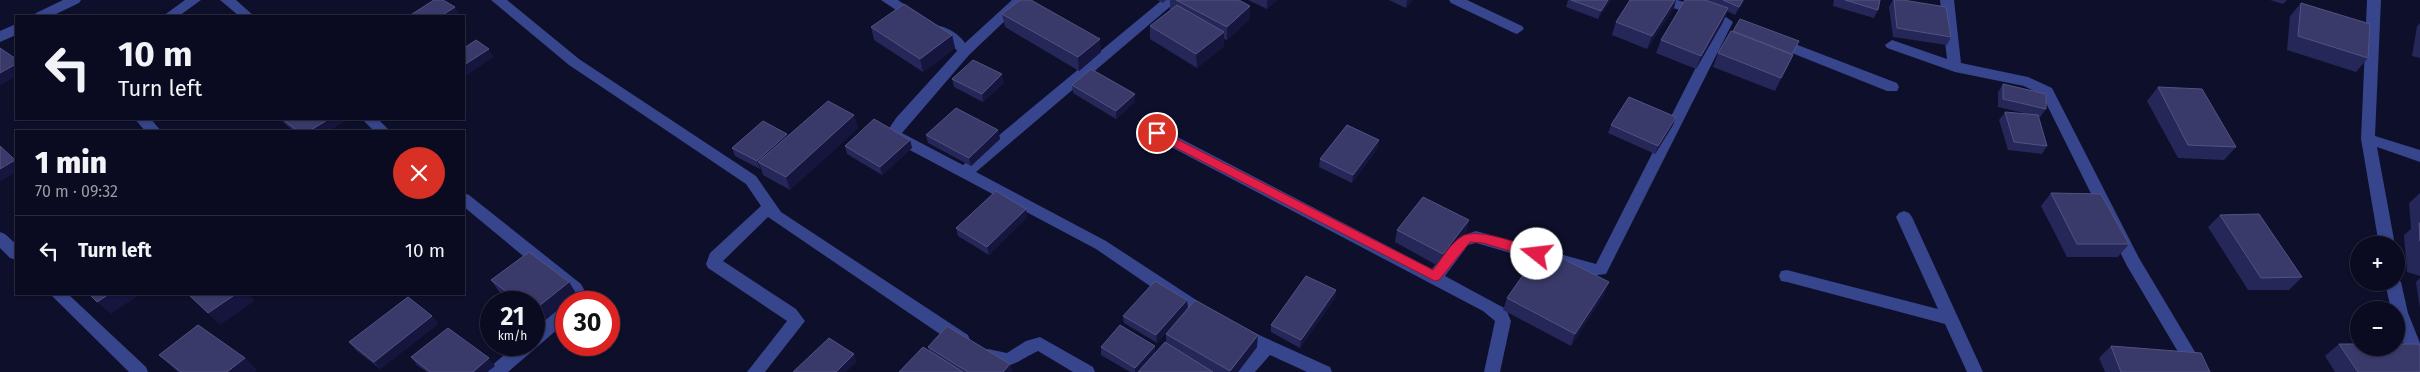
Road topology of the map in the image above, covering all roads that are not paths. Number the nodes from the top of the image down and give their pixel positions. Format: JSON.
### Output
{"nodes":[{"id":1,"x":74,"y":0,"type":"edge"},
{"id":2,"x":194,"y":0,"type":"edge"},
{"id":3,"x":227,"y":0,"type":"edge"},
{"id":4,"x":498,"y":0,"type":"edge"},
{"id":5,"x":888,"y":0,"type":"edge"},
{"id":6,"x":1020,"y":0,"type":"edge"},
{"id":7,"x":1171,"y":0,"type":"edge"},
{"id":8,"x":1456,"y":0,"type":"edge"},
{"id":9,"x":1661,"y":0,"type":"edge"},
{"id":10,"x":1947,"y":0,"type":"edge"},
{"id":11,"x":2374,"y":0,"type":"edge"},
{"id":12,"x":43,"y":15,"type":"edge"},
{"id":13,"x":172,"y":15,"type":"edge"},
{"id":14,"x":246,"y":15,"type":"edge"},
{"id":15,"x":1517,"y":29,"type":"dead end"},
{"id":16,"x":15,"y":30,"type":"edge"},
{"id":17,"x":1763,"y":36,"type":"edge"},
{"id":18,"x":0,"y":37,"type":"edge"},
{"id":19,"x":1892,"y":45,"type":"dead end"},
{"id":20,"x":964,"y":52,"type":"junction"},
{"id":21,"x":1955,"y":67,"type":"junction"},
{"id":22,"x":1892,"y":87,"type":"dead end"},
{"id":23,"x":143,"y":120,"type":"edge"},
{"id":24,"x":369,"y":120,"type":"edge"},
{"id":25,"x":153,"y":130,"type":"edge"},
{"id":26,"x":382,"y":130,"type":"edge"},
{"id":27,"x":1157,"y":133,"type":"dead end"},
{"id":28,"x":2368,"y":139,"type":"junction"},
{"id":29,"x":2420,"y":156,"type":"edge"},
{"id":30,"x":964,"y":173,"type":"junction"},
{"id":31,"x":465,"y":200,"type":"edge"},
{"id":32,"x":769,"y":207,"type":"junction"},
{"id":33,"x":1904,"y":217,"type":"dead end"},
{"id":34,"x":2384,"y":236,"type":"edge"},
{"id":35,"x":0,"y":238,"type":"edge"},
{"id":36,"x":15,"y":253,"type":"edge"},
{"id":37,"x":1787,"y":276,"type":"dead end"},
{"id":38,"x":1435,"y":277,"type":"junction"},
{"id":39,"x":576,"y":291,"type":"edge"},
{"id":40,"x":2395,"y":291,"type":"edge"},
{"id":41,"x":59,"y":295,"type":"edge"},
{"id":42,"x":1950,"y":319,"type":"junction"},
{"id":43,"x":555,"y":322,"type":"edge"},
{"id":44,"x":545,"y":330,"type":"edge"},
{"id":45,"x":1267,"y":346,"type":"junction"},
{"id":46,"x":515,"y":356,"type":"edge"},
{"id":47,"x":2420,"y":360,"type":"edge"},
{"id":48,"x":140,"y":372,"type":"edge"},
{"id":49,"x":496,"y":372,"type":"edge"},
{"id":50,"x":755,"y":372,"type":"edge"},
{"id":51,"x":1087,"y":372,"type":"edge"},
{"id":52,"x":1245,"y":372,"type":"edge"},
{"id":53,"x":1324,"y":372,"type":"edge"},
{"id":54,"x":1492,"y":372,"type":"edge"},
{"id":55,"x":1975,"y":372,"type":"edge"},
{"id":56,"x":2199,"y":372,"type":"edge"}],
"edges":[{"from":1,"to":12,"type":"street"},
{"from":2,"to":13,"type":"street"},
{"from":3,"to":14,"type":"street"},
{"from":4,"to":32,"type":"street"},
{"from":5,"to":20,"type":"street"},
{"from":6,"to":20,"type":"street"},
{"from":7,"to":30,"type":"street"},
{"from":8,"to":15,"type":"street"},
{"from":9,"to":38,"type":"street"},
{"from":10,"to":21,"type":"street"},
{"from":11,"to":28,"type":"street"},
{"from":16,"to":18,"type":"street"},
{"from":17,"to":22,"type":"street"},
{"from":19,"to":21,"type":"street"},
{"from":20,"to":30,"type":"street"},
{"from":21,"to":56,"type":"street"},
{"from":23,"to":25,"type":"street"},
{"from":24,"to":26,"type":"street"},
{"from":27,"to":38,"type":"street"},
{"from":28,"to":29,"type":"street"},
{"from":28,"to":34,"type":"street"},
{"from":30,"to":45,"type":"street"},
{"from":31,"to":39,"type":"street"},
{"from":32,"to":50,"type":"street"},
{"from":32,"to":51,"type":"street"},
{"from":33,"to":42,"type":"street"},
{"from":35,"to":36,"type":"street"},
{"from":37,"to":42,"type":"street"},
{"from":38,"to":54,"type":"street"},
{"from":40,"to":47,"type":"street"},
{"from":41,"to":48,"type":"street"},
{"from":42,"to":55,"type":"street"},
{"from":43,"to":44,"type":"street"},
{"from":45,"to":52,"type":"street"},
{"from":45,"to":53,"type":"street"},
{"from":46,"to":49,"type":"street"}]}
